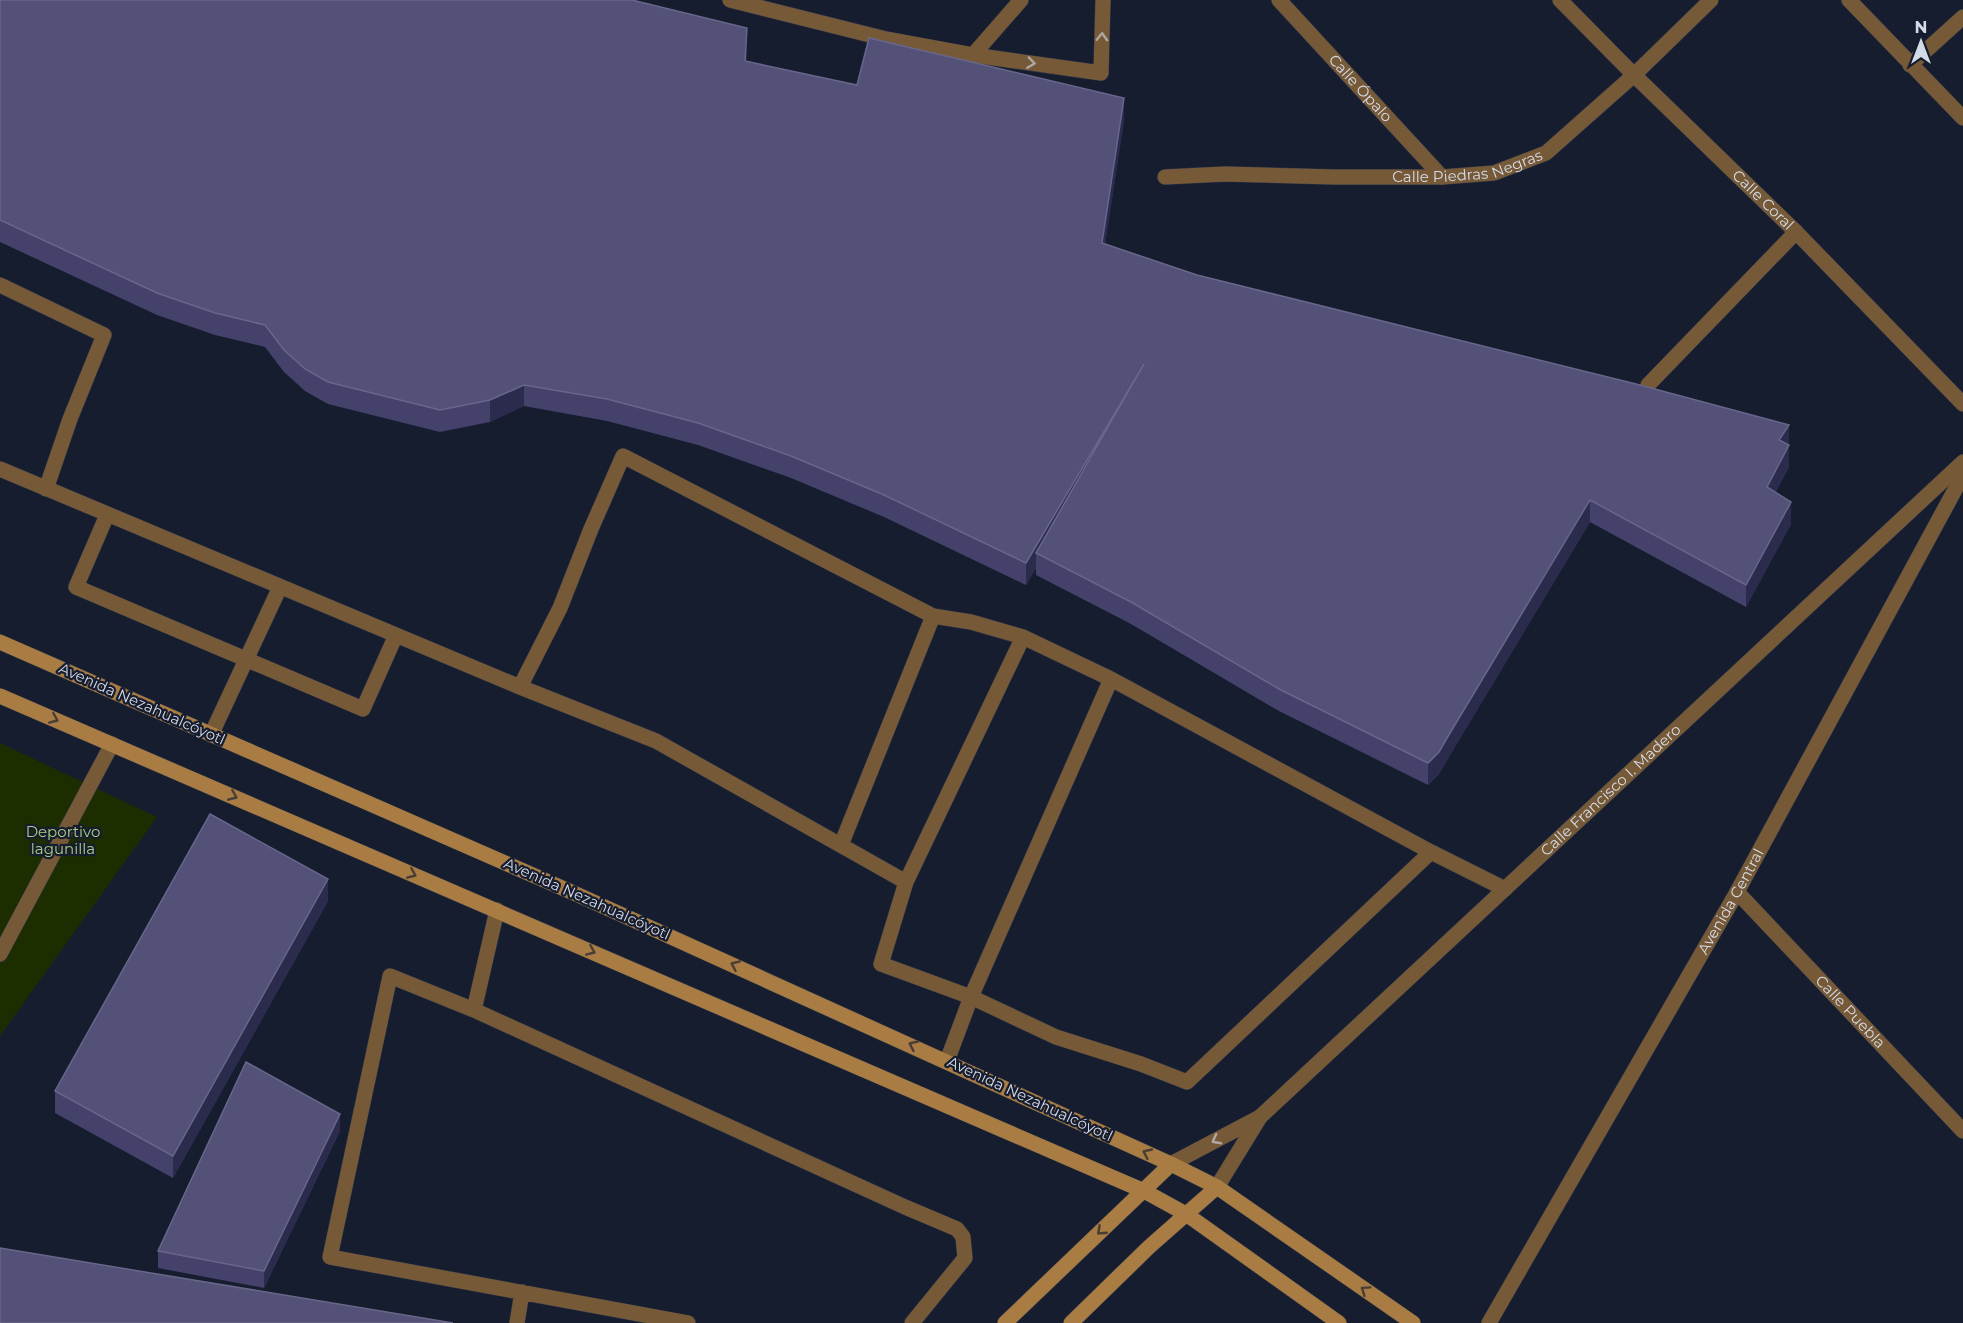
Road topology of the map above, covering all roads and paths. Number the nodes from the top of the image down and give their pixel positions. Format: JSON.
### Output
{"nodes":[{"id":1,"x":730,"y":0,"type":"edge"},
{"id":2,"x":1021,"y":0,"type":"edge"},
{"id":3,"x":1102,"y":0,"type":"edge"},
{"id":4,"x":1279,"y":0,"type":"edge"},
{"id":5,"x":1560,"y":0,"type":"edge"},
{"id":6,"x":1710,"y":0,"type":"edge"},
{"id":7,"x":1849,"y":0,"type":"edge"},
{"id":8,"x":1963,"y":17,"type":"edge"},
{"id":9,"x":973,"y":55,"type":"junction"},
{"id":10,"x":1910,"y":65,"type":"junction"},
{"id":11,"x":1634,"y":75,"type":"junction"},
{"id":12,"x":1963,"y":118,"type":"edge"},
{"id":13,"x":1165,"y":177,"type":"dead end"},
{"id":14,"x":1442,"y":177,"type":"junction"},
{"id":15,"x":1796,"y":232,"type":"junction"},
{"id":16,"x":0,"y":285,"type":"edge"},
{"id":17,"x":1648,"y":385,"type":"edge"},
{"id":18,"x":1963,"y":404,"type":"edge"},
{"id":19,"x":1963,"y":462,"type":"edge"},
{"id":20,"x":0,"y":469,"type":"edge"},
{"id":21,"x":1963,"y":475,"type":"edge"},
{"id":22,"x":46,"y":489,"type":"junction"},
{"id":23,"x":107,"y":514,"type":"junction"},
{"id":24,"x":280,"y":587,"type":"junction"},
{"id":25,"x":933,"y":616,"type":"junction"},
{"id":26,"x":396,"y":635,"type":"junction"},
{"id":27,"x":1023,"y":637,"type":"junction"},
{"id":28,"x":0,"y":642,"type":"edge"},
{"id":29,"x":247,"y":660,"type":"junction"},
{"id":30,"x":1111,"y":679,"type":"junction"},
{"id":31,"x":520,"y":687,"type":"junction"},
{"id":32,"x":0,"y":696,"type":"edge"},
{"id":33,"x":211,"y":735,"type":"junction"},
{"id":34,"x":112,"y":744,"type":"junction"},
{"id":35,"x":841,"y":846,"type":"junction"},
{"id":36,"x":1431,"y":852,"type":"junction"},
{"id":37,"x":906,"y":882,"type":"junction"},
{"id":38,"x":1505,"y":889,"type":"junction"},
{"id":39,"x":1737,"y":892,"type":"junction"},
{"id":40,"x":496,"y":910,"type":"junction"},
{"id":41,"x":0,"y":954,"type":"edge"},
{"id":42,"x":971,"y":997,"type":"junction"},
{"id":43,"x":474,"y":1010,"type":"junction"},
{"id":44,"x":947,"y":1061,"type":"junction"},
{"id":45,"x":1260,"y":1117,"type":"junction"},
{"id":46,"x":1963,"y":1131,"type":"edge"},
{"id":47,"x":1171,"y":1164,"type":"junction"},
{"id":48,"x":1217,"y":1187,"type":"junction"},
{"id":49,"x":1144,"y":1191,"type":"junction"},
{"id":50,"x":1186,"y":1214,"type":"junction"},
{"id":51,"x":522,"y":1293,"type":"junction"},
{"id":52,"x":517,"y":1323,"type":"edge"},
{"id":53,"x":688,"y":1323,"type":"edge"},
{"id":54,"x":912,"y":1323,"type":"edge"},
{"id":55,"x":1005,"y":1323,"type":"edge"},
{"id":56,"x":1071,"y":1323,"type":"edge"},
{"id":57,"x":1339,"y":1323,"type":"edge"},
{"id":58,"x":1413,"y":1323,"type":"edge"},
{"id":59,"x":1489,"y":1323,"type":"edge"}],
"edges":[{"from":1,"to":9,"type":"street"},
{"from":2,"to":9,"type":"street"},
{"from":9,"to":3,"type":"street","one_way":true},
{"from":4,"to":14,"type":"street","name":"Calle Ópalo"},
{"from":5,"to":11,"type":"street","name":"Calle Coral"},
{"from":6,"to":11,"type":"street","name":"Calle Piedras Negras"},
{"from":7,"to":10,"type":"street"},
{"from":8,"to":10,"type":"street"},
{"from":10,"to":12,"type":"street"},
{"from":11,"to":14,"type":"street","name":"Calle Piedras Negras"},
{"from":11,"to":15,"type":"street","name":"Calle Coral"},
{"from":13,"to":14,"type":"street","name":"Calle Piedras Negras"},
{"from":15,"to":17,"type":"street"},
{"from":15,"to":18,"type":"street","name":"Calle Coral"},
{"from":16,"to":22,"type":"street"},
{"from":19,"to":38,"type":"street","name":"Calle Francisco I. Madero"},
{"from":20,"to":22,"type":"street"},
{"from":21,"to":39,"type":"street","name":"Avenida Central"},
{"from":22,"to":23,"type":"street"},
{"from":23,"to":24,"type":"street"},
{"from":23,"to":29,"type":"street"},
{"from":24,"to":26,"type":"street"},
{"from":24,"to":29,"type":"street"},
{"from":25,"to":27,"type":"street"},
{"from":25,"to":31,"type":"street"},
{"from":25,"to":35,"type":"street"},
{"from":26,"to":29,"type":"street"},
{"from":26,"to":31,"type":"street"},
{"from":27,"to":30,"type":"street"},
{"from":27,"to":37,"type":"street"},
{"from":28,"to":33,"type":"main road","name":"Avenida Nezahualcóyotl"},
{"from":29,"to":33,"type":"street"},
{"from":30,"to":36,"type":"street"},
{"from":30,"to":42,"type":"street"},
{"from":31,"to":35,"type":"street"},
{"from":32,"to":34,"type":"main road","one_way":true},
{"from":44,"to":33,"type":"main road","name":"Avenida Nezahualcóyotl","one_way":true},
{"from":34,"to":40,"type":"main road","one_way":true},
{"from":34,"to":41,"type":"street"},
{"from":35,"to":37,"type":"street"},
{"from":36,"to":38,"type":"street"},
{"from":36,"to":42,"type":"street"},
{"from":37,"to":42,"type":"street"},
{"from":38,"to":45,"type":"street","name":"Calle Francisco I. Madero"},
{"from":39,"to":46,"type":"street","name":"Calle Puebla"},
{"from":39,"to":59,"type":"street","name":"Avenida Central"},
{"from":40,"to":43,"type":"street"},
{"from":40,"to":49,"type":"main road","one_way":true},
{"from":42,"to":44,"type":"street"},
{"from":43,"to":51,"type":"street"},
{"from":43,"to":54,"type":"street"},
{"from":47,"to":44,"type":"main road","name":"Avenida Nezahualcóyotl","one_way":true},
{"from":45,"to":47,"type":"street","name":"Calle Francisco I. Madero","one_way":true},
{"from":45,"to":48,"type":"street","name":"Calle Francisco I. Madero"},
{"from":47,"to":48,"type":"main road","name":"Avenida Nezahualcóyotl"},
{"from":47,"to":49,"type":"main road"},
{"from":48,"to":50,"type":"main road"},
{"from":58,"to":48,"type":"main road","name":"Avenida Nezahualcóyotl","one_way":true},
{"from":49,"to":50,"type":"main road"},
{"from":49,"to":55,"type":"main road","one_way":true},
{"from":50,"to":56,"type":"main road"},
{"from":50,"to":57,"type":"main road"},
{"from":51,"to":52,"type":"street"},
{"from":51,"to":53,"type":"street"}]}
